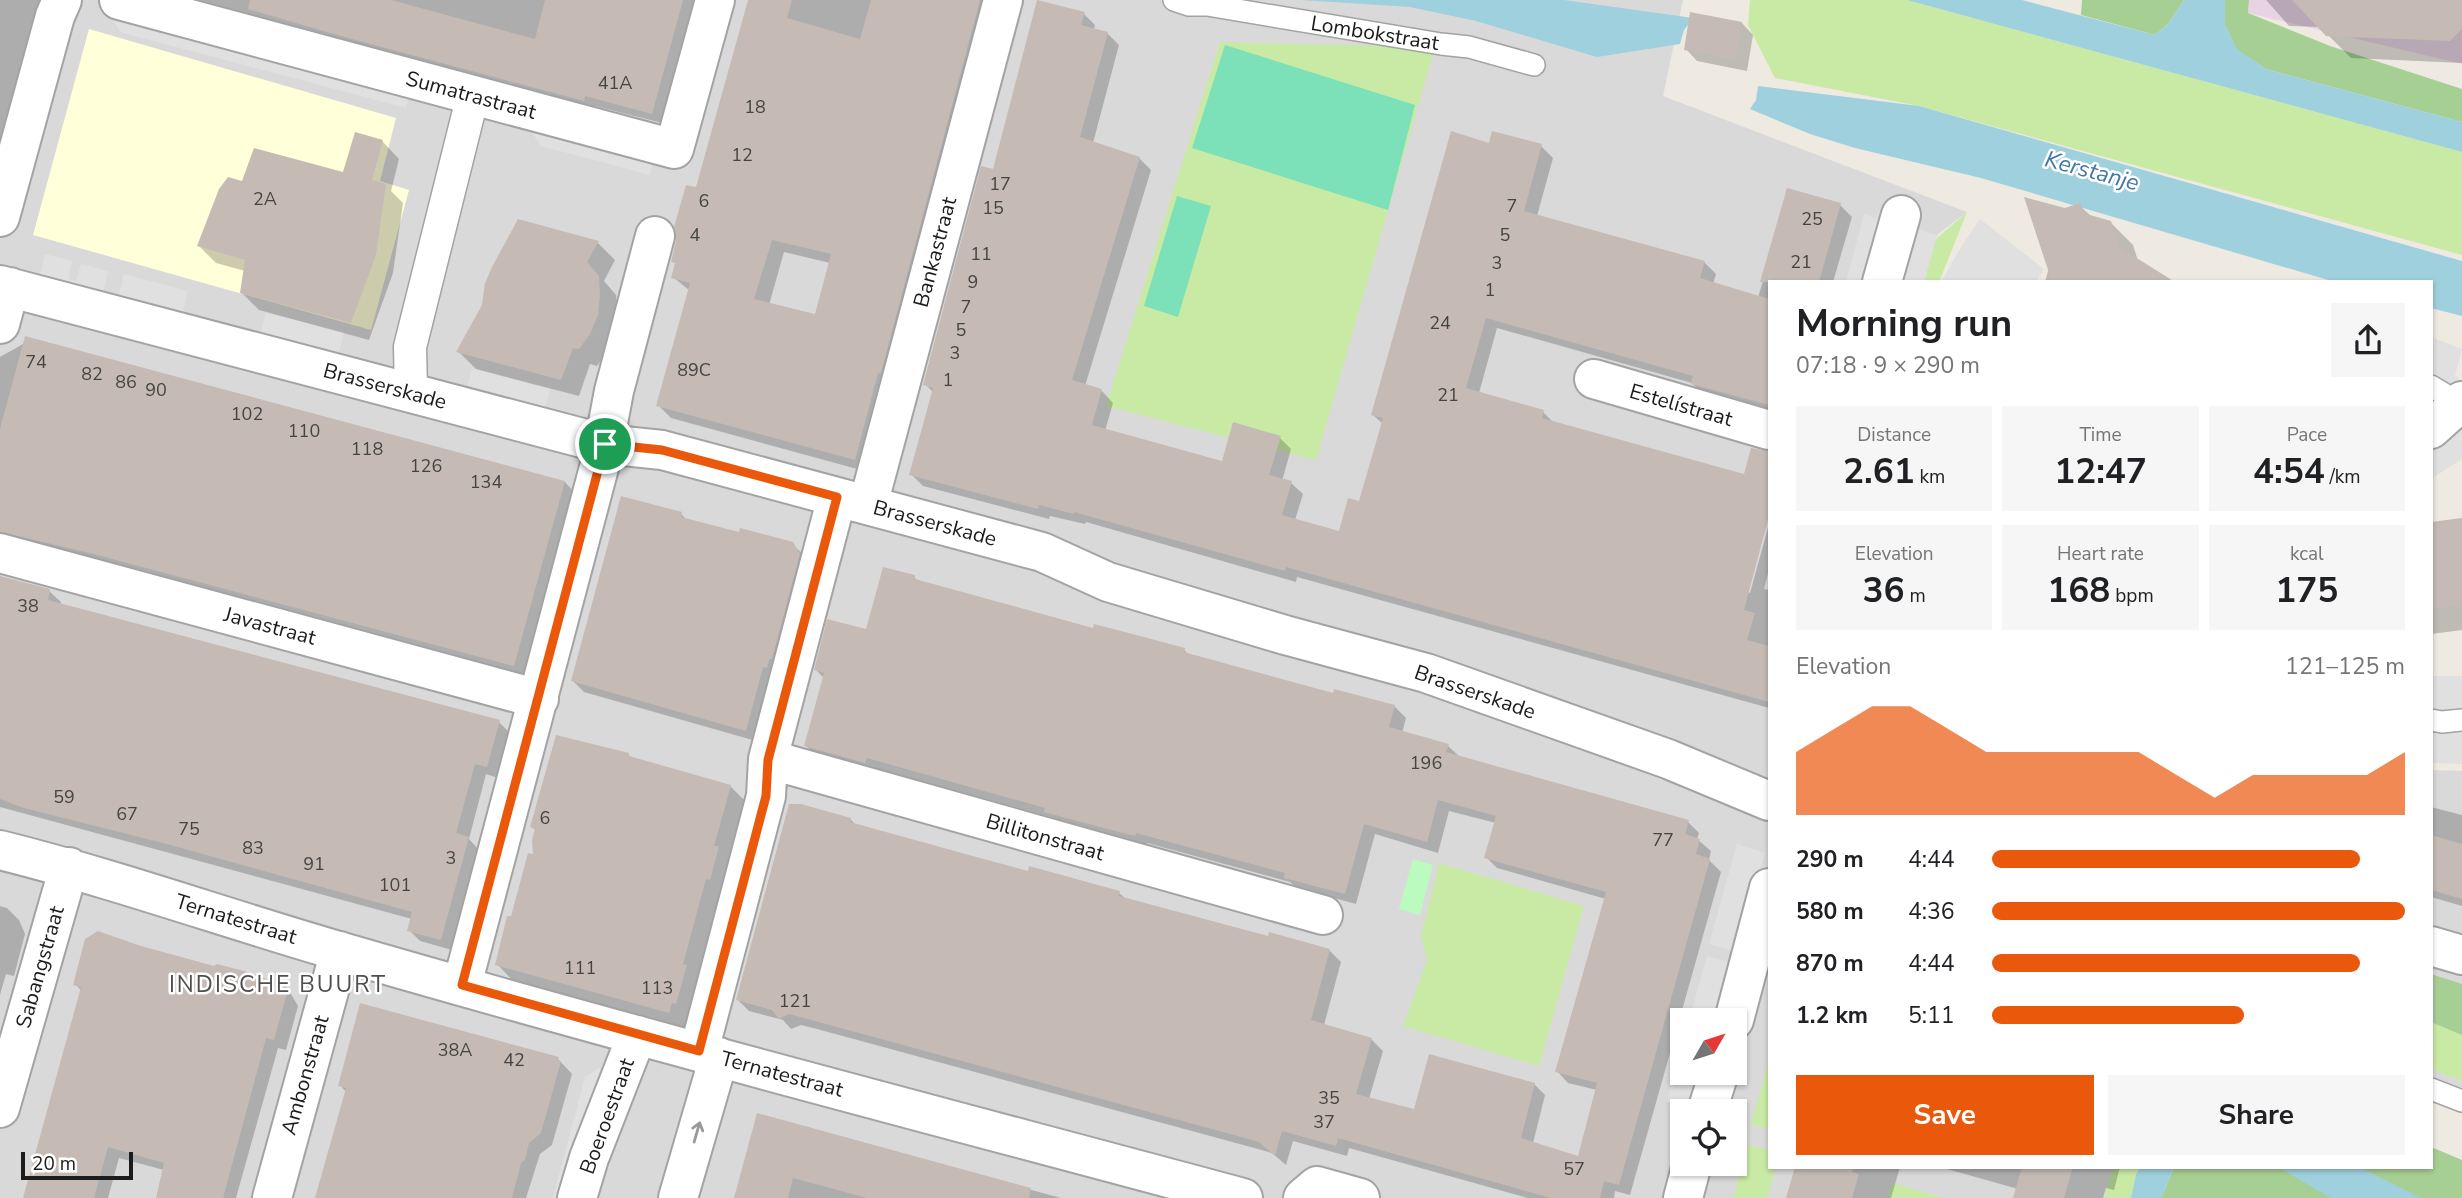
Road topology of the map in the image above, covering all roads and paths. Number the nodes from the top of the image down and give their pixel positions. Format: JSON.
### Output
{"nodes":[{"id":1,"x":62,"y":0,"type":"edge"},
{"id":2,"x":119,"y":0,"type":"edge"},
{"id":3,"x":715,"y":0,"type":"edge"},
{"id":4,"x":1003,"y":0,"type":"edge"},
{"id":5,"x":1174,"y":0,"type":"edge"},
{"id":6,"x":1534,"y":65,"type":"dead end"},
{"id":7,"x":473,"y":95,"type":"junction"},
{"id":8,"x":1901,"y":215,"type":"dead end"},
{"id":9,"x":0,"y":217,"type":"edge"},
{"id":10,"x":655,"y":236,"type":"dead end"},
{"id":11,"x":1883,"y":280,"type":"edge"},
{"id":12,"x":5,"y":286,"type":"edge"},
{"id":13,"x":0,"y":324,"type":"edge"},
{"id":14,"x":1594,"y":379,"type":"dead end"},
{"id":15,"x":411,"y":393,"type":"junction"},
{"id":16,"x":2451,"y":397,"type":"edge"},
{"id":17,"x":2433,"y":426,"type":"edge"},
{"id":18,"x":1768,"y":430,"type":"edge"},
{"id":19,"x":605,"y":444,"type":"junction"},
{"id":20,"x":853,"y":501,"type":"junction"},
{"id":21,"x":0,"y":553,"type":"edge"},
{"id":22,"x":539,"y":699,"type":"junction"},
{"id":23,"x":2433,"y":720,"type":"edge"},
{"id":24,"x":2462,"y":720,"type":"edge"},
{"id":25,"x":768,"y":760,"type":"junction"},
{"id":26,"x":1768,"y":801,"type":"edge"},
{"id":27,"x":0,"y":850,"type":"edge"},
{"id":28,"x":69,"y":867,"type":"junction"},
{"id":29,"x":1768,"y":894,"type":"edge"},
{"id":30,"x":1323,"y":915,"type":"dead end"},
{"id":31,"x":2433,"y":947,"type":"edge"},
{"id":32,"x":340,"y":951,"type":"junction"},
{"id":33,"x":2462,"y":955,"type":"edge"},
{"id":34,"x":462,"y":985,"type":"junction"},
{"id":35,"x":1747,"y":1010,"type":"edge"},
{"id":36,"x":637,"y":1035,"type":"junction"},
{"id":37,"x":709,"y":1054,"type":"junction"},
{"id":38,"x":2433,"y":1090,"type":"edge"},
{"id":39,"x":2462,"y":1101,"type":"edge"},
{"id":40,"x":0,"y":1108,"type":"edge"},
{"id":41,"x":1689,"y":1176,"type":"edge"},
{"id":42,"x":272,"y":1198,"type":"edge"},
{"id":43,"x":578,"y":1198,"type":"edge"},
{"id":44,"x":678,"y":1198,"type":"edge"},
{"id":45,"x":1243,"y":1198,"type":"edge"},
{"id":46,"x":1303,"y":1198,"type":"edge"},
{"id":47,"x":1360,"y":1198,"type":"edge"},
{"id":48,"x":1683,"y":1198,"type":"edge"}],
"edges":[{"from":1,"to":9,"type":"street"},
{"from":2,"to":7,"type":"street","name":"Sumatrastraat"},
{"from":3,"to":7,"type":"street","name":"Sumatrastraat"},
{"from":4,"to":20,"type":"street","name":"Bankastraat"},
{"from":5,"to":6,"type":"lane","name":"Lombokstraat"},
{"from":7,"to":15,"type":"street"},
{"from":8,"to":11,"type":"street"},
{"from":10,"to":19,"type":"street"},
{"from":12,"to":13,"type":"street"},
{"from":12,"to":15,"type":"street","name":"Brasserskade"},
{"from":14,"to":18,"type":"street","name":"Estelístraat"},
{"from":15,"to":19,"type":"street","name":"Brasserskade"},
{"from":16,"to":17,"type":"street"},
{"from":19,"to":20,"type":"street","name":"Brasserskade"},
{"from":19,"to":22,"type":"street"},
{"from":20,"to":25,"type":"street","name":"Bankastraat"},
{"from":20,"to":26,"type":"street","name":"Brasserskade"},
{"from":21,"to":22,"type":"street","name":"Javastraat"},
{"from":22,"to":34,"type":"street"},
{"from":23,"to":24,"type":"lane"},
{"from":25,"to":30,"type":"street","name":"Billitonstraat"},
{"from":25,"to":37,"type":"street","name":"Bankastraat"},
{"from":27,"to":28,"type":"street","name":"Ternatestraat"},
{"from":28,"to":32,"type":"street","name":"Ternatestraat"},
{"from":28,"to":40,"type":"street","name":"Sabangstraat"},
{"from":29,"to":35,"type":"street"},
{"from":31,"to":33,"type":"street"},
{"from":32,"to":34,"type":"street","name":"Ternatestraat"},
{"from":32,"to":42,"type":"street","name":"Ambonstraat"},
{"from":34,"to":36,"type":"street","name":"Ternatestraat"},
{"from":36,"to":37,"type":"street","name":"Ternatestraat"},
{"from":36,"to":43,"type":"street","name":"Boeroestraat"},
{"from":44,"to":37,"type":"street","one_way":true},
{"from":37,"to":45,"type":"street","name":"Ternatestraat"},
{"from":38,"to":39,"type":"lane"},
{"from":41,"to":48,"type":"street"},
{"from":46,"to":47,"type":"street"}]}
